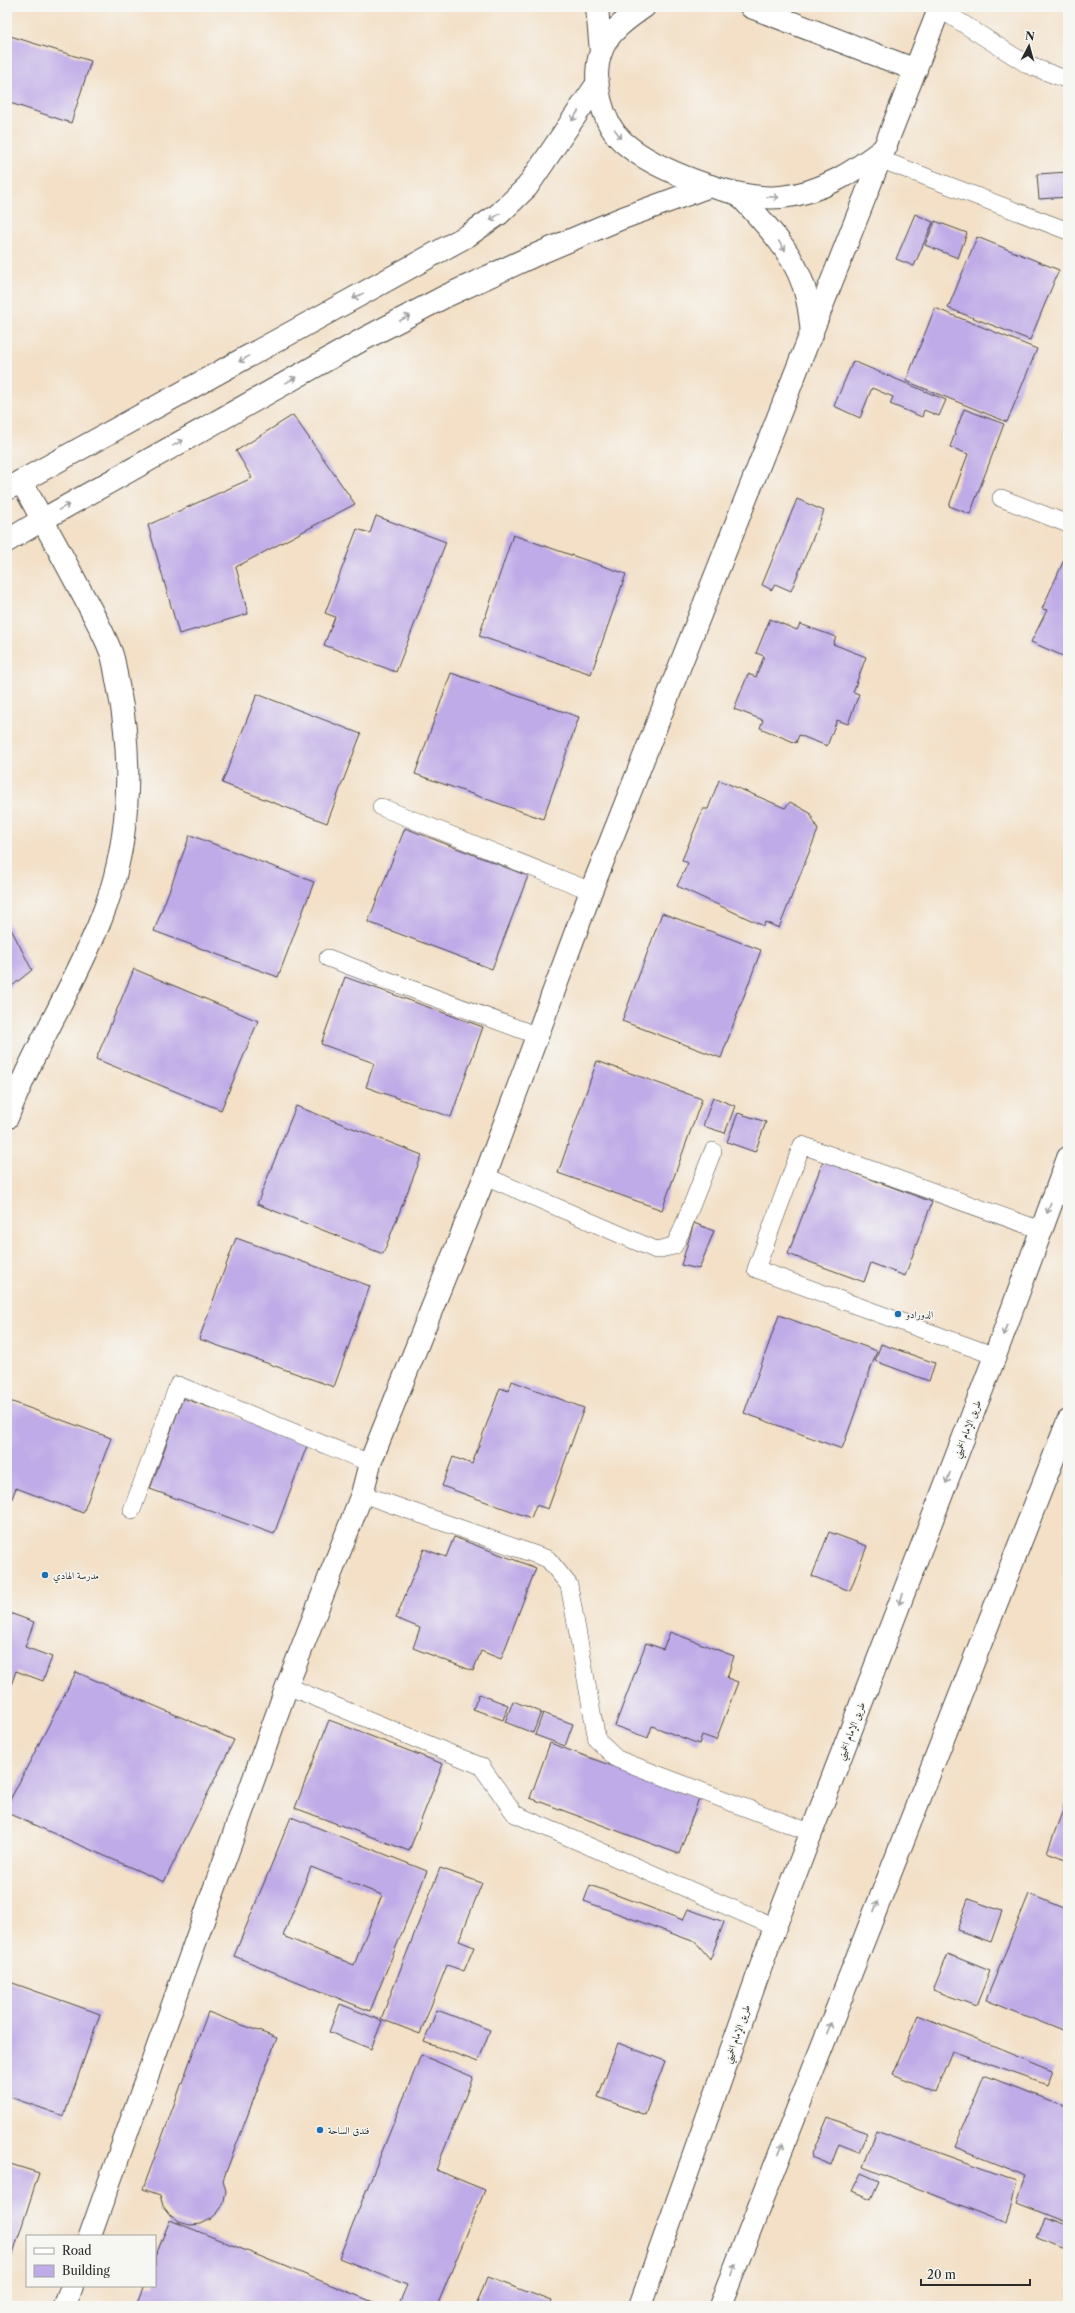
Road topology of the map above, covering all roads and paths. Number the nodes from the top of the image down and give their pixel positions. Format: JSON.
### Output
{"nodes":[{"id":1,"x":597,"y":7,"type":"edge"},
{"id":2,"x":644,"y":7,"type":"edge"},
{"id":3,"x":751,"y":7,"type":"edge"},
{"id":4,"x":940,"y":8,"type":"edge"},
{"id":5,"x":601,"y":52,"type":"junction"},
{"id":6,"x":916,"y":70,"type":"junction"},
{"id":7,"x":1068,"y":80,"type":"edge"},
{"id":8,"x":597,"y":84,"type":"junction"},
{"id":9,"x":884,"y":153,"type":"junction"},
{"id":10,"x":710,"y":186,"type":"junction"},
{"id":11,"x":739,"y":195,"type":"junction"},
{"id":12,"x":1068,"y":231,"type":"edge"},
{"id":13,"x":812,"y":335,"type":"junction"},
{"id":14,"x":14,"y":485,"type":"edge"},
{"id":15,"x":1001,"y":498,"type":"dead end"},
{"id":16,"x":42,"y":520,"type":"junction"},
{"id":17,"x":1068,"y":524,"type":"edge"},
{"id":18,"x":7,"y":542,"type":"edge"},
{"id":19,"x":381,"y":807,"type":"dead end"},
{"id":20,"x":591,"y":891,"type":"junction"},
{"id":21,"x":328,"y":958,"type":"dead end"},
{"id":22,"x":538,"y":1036,"type":"junction"},
{"id":23,"x":14,"y":1080,"type":"edge"},
{"id":24,"x":7,"y":1118,"type":"edge"},
{"id":25,"x":713,"y":1151,"type":"dead end"},
{"id":26,"x":1068,"y":1158,"type":"edge"},
{"id":27,"x":485,"y":1176,"type":"junction"},
{"id":28,"x":1041,"y":1230,"type":"junction"},
{"id":29,"x":995,"y":1356,"type":"junction"},
{"id":30,"x":1068,"y":1421,"type":"edge"},
{"id":31,"x":370,"y":1463,"type":"junction"},
{"id":32,"x":362,"y":1494,"type":"junction"},
{"id":33,"x":132,"y":1510,"type":"dead end"},
{"id":34,"x":287,"y":1686,"type":"junction"},
{"id":35,"x":812,"y":1833,"type":"junction"},
{"id":36,"x":775,"y":1927,"type":"junction"},
{"id":37,"x":90,"y":2235,"type":"edge"},
{"id":38,"x":72,"y":2287,"type":"edge"},
{"id":39,"x":65,"y":2306,"type":"edge"},
{"id":40,"x":640,"y":2306,"type":"edge"},
{"id":41,"x":720,"y":2306,"type":"edge"}],
"edges":[{"from":1,"to":5,"type":"main road"},
{"from":2,"to":5,"type":"main road"},
{"from":3,"to":6,"type":"main road"},
{"from":4,"to":6,"type":"main road"},
{"from":4,"to":7,"type":"lane"},
{"from":5,"to":8,"type":"main road"},
{"from":6,"to":9,"type":"main road"},
{"from":8,"to":10,"type":"main road","one_way":true},
{"from":8,"to":14,"type":"main road","one_way":true},
{"from":11,"to":9,"type":"main road","one_way":true},
{"from":9,"to":12,"type":"lane"},
{"from":9,"to":13,"type":"main road"},
{"from":10,"to":11,"type":"main road"},
{"from":16,"to":10,"type":"main road","one_way":true},
{"from":11,"to":13,"type":"main road","one_way":true},
{"from":13,"to":20,"type":"main road"},
{"from":14,"to":16,"type":"main road"},
{"from":15,"to":17,"type":"lane"},
{"from":16,"to":18,"type":"main road"},
{"from":16,"to":23,"type":"main road"},
{"from":19,"to":20,"type":"lane"},
{"from":20,"to":22,"type":"main road"},
{"from":21,"to":22,"type":"lane"},
{"from":22,"to":27,"type":"main road"},
{"from":23,"to":24,"type":"main road"},
{"from":25,"to":27,"type":"lane"},
{"from":26,"to":28,"type":"main road","name":"طريق الإمام الخميني","one_way":true},
{"from":27,"to":31,"type":"main road"},
{"from":28,"to":29,"type":"main road","name":"طريق الإمام الخميني","one_way":true},
{"from":28,"to":29,"type":"lane"},
{"from":29,"to":35,"type":"main road","name":"طريق الإمام الخميني","one_way":true},
{"from":41,"to":30,"type":"main road","one_way":true},
{"from":31,"to":32,"type":"main road"},
{"from":31,"to":33,"type":"lane"},
{"from":32,"to":34,"type":"main road"},
{"from":32,"to":35,"type":"lane"},
{"from":34,"to":36,"type":"lane"},
{"from":34,"to":37,"type":"main road"},
{"from":35,"to":36,"type":"main road","name":"طريق الإمام الخميني"},
{"from":36,"to":40,"type":"main road","name":"طريق الإمام الخميني"},
{"from":38,"to":39,"type":"main road"}]}
